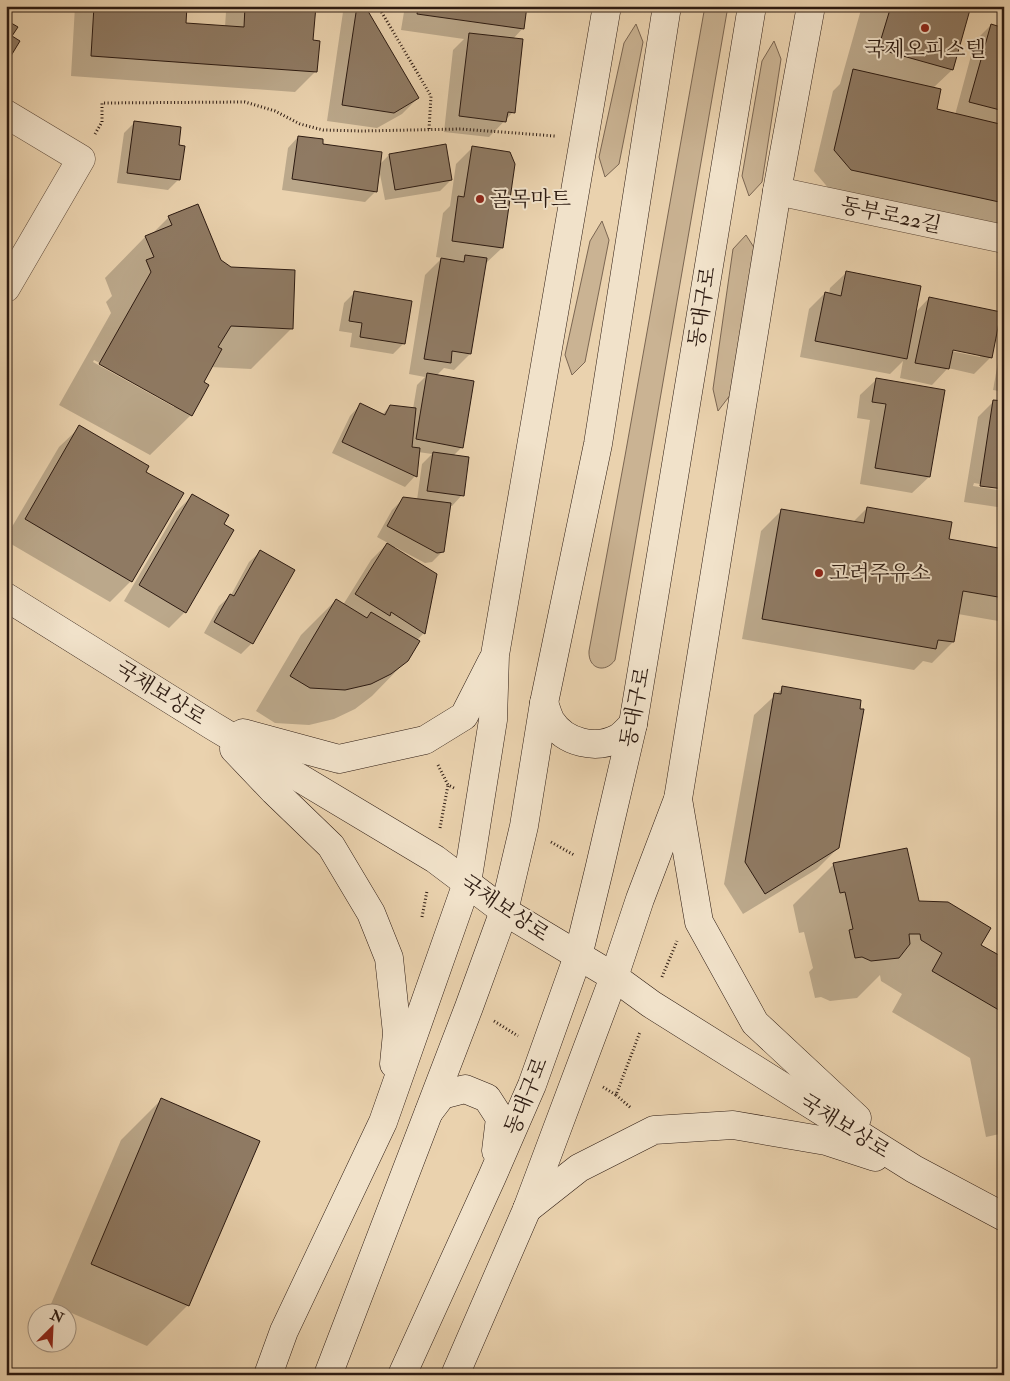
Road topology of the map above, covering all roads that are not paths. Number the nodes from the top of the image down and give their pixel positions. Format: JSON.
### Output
{"nodes":[{"id":1,"x":607,"y":6,"type":"edge"},
{"id":2,"x":667,"y":6,"type":"edge"},
{"id":3,"x":752,"y":6,"type":"edge"},
{"id":4,"x":811,"y":6,"type":"edge"},
{"id":5,"x":6,"y":114,"type":"edge"},
{"id":6,"x":778,"y":191,"type":"junction"},
{"id":7,"x":1004,"y":239,"type":"edge"},
{"id":8,"x":6,"y":288,"type":"edge"},
{"id":9,"x":6,"y":597,"type":"edge"},
{"id":10,"x":495,"y":656,"type":"junction"},
{"id":11,"x":544,"y":703,"type":"junction"},
{"id":12,"x":633,"y":724,"type":"junction"},
{"id":13,"x":213,"y":726,"type":"junction"},
{"id":14,"x":678,"y":799,"type":"junction"},
{"id":15,"x":467,"y":883,"type":"junction"},
{"id":16,"x":504,"y":912,"type":"junction"},
{"id":17,"x":578,"y":956,"type":"junction"},
{"id":18,"x":614,"y":977,"type":"junction"},
{"id":19,"x":427,"y":1114,"type":"junction"},
{"id":20,"x":383,"y":1122,"type":"junction"},
{"id":21,"x":914,"y":1169,"type":"junction"},
{"id":22,"x":492,"y":1178,"type":"junction"},
{"id":23,"x":527,"y":1210,"type":"junction"},
{"id":24,"x":1004,"y":1217,"type":"edge"},
{"id":25,"x":268,"y":1375,"type":"edge"},
{"id":26,"x":328,"y":1375,"type":"edge"},
{"id":27,"x":402,"y":1375,"type":"edge"},
{"id":28,"x":455,"y":1375,"type":"edge"}],
"edges":[{"from":1,"to":10,"type":"main road"},
{"from":2,"to":11,"type":"main road"},
{"from":3,"to":12,"type":"main road","name":"동대구로"},
{"from":4,"to":6,"type":"main road"},
{"from":5,"to":8,"type":"main road"},
{"from":6,"to":7,"type":"main road","name":"동부로22길"},
{"from":6,"to":14,"type":"main road"},
{"from":9,"to":13,"type":"main road","name":"국채보상로"},
{"from":10,"to":13,"type":"main road"},
{"from":10,"to":15,"type":"main road"},
{"from":11,"to":12,"type":"main road"},
{"from":11,"to":16,"type":"main road"},
{"from":12,"to":17,"type":"main road","name":"동대구로"},
{"from":13,"to":15,"type":"main road","name":"국채보상로"},
{"from":13,"to":20,"type":"main road"},
{"from":14,"to":18,"type":"main road","name":"동대구로"},
{"from":14,"to":21,"type":"main road"},
{"from":15,"to":16,"type":"main road","name":"국채보상로"},
{"from":15,"to":20,"type":"main road"},
{"from":16,"to":17,"type":"main road","name":"국채보상로"},
{"from":16,"to":19,"type":"main road"},
{"from":17,"to":18,"type":"main road","name":"국채보상로"},
{"from":17,"to":22,"type":"main road","name":"동대구로"},
{"from":18,"to":21,"type":"main road","name":"국채보상로"},
{"from":18,"to":23,"type":"main road","name":"동대구로"},
{"from":19,"to":22,"type":"main road"},
{"from":19,"to":26,"type":"main road"},
{"from":20,"to":25,"type":"main road"},
{"from":21,"to":23,"type":"main road"},
{"from":21,"to":24,"type":"main road","name":"국채보상로"},
{"from":22,"to":27,"type":"main road","name":"동대구로"},
{"from":23,"to":28,"type":"main road","name":"동대구로"}]}
